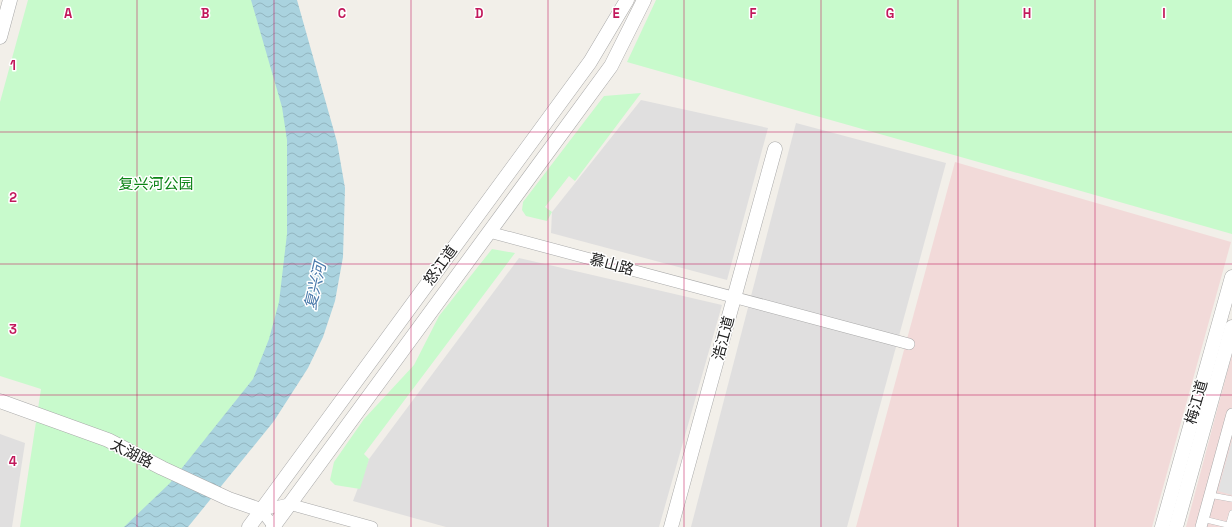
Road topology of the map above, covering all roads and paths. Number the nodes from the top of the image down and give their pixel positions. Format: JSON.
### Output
{"nodes":[{"id":1,"x":10,"y":0,"type":"edge"},
{"id":2,"x":627,"y":0,"type":"edge"},
{"id":3,"x":644,"y":0,"type":"edge"},
{"id":4,"x":0,"y":37,"type":"edge"},
{"id":5,"x":776,"y":149,"type":"dead end"},
{"id":6,"x":489,"y":232,"type":"junction"},
{"id":7,"x":1232,"y":277,"type":"edge"},
{"id":8,"x":735,"y":297,"type":"junction"},
{"id":9,"x":1232,"y":327,"type":"edge"},
{"id":10,"x":909,"y":344,"type":"dead end"},
{"id":11,"x":0,"y":401,"type":"edge"},
{"id":12,"x":1232,"y":414,"type":"edge"},
{"id":13,"x":1210,"y":495,"type":"junction"},
{"id":14,"x":1232,"y":499,"type":"edge"},
{"id":15,"x":289,"y":504,"type":"junction"},
{"id":16,"x":261,"y":510,"type":"junction"},
{"id":17,"x":1232,"y":513,"type":"edge"},
{"id":18,"x":1202,"y":523,"type":"edge"},
{"id":19,"x":1230,"y":526,"type":"edge"},
{"id":20,"x":249,"y":527,"type":"edge"},
{"id":21,"x":273,"y":527,"type":"edge"},
{"id":22,"x":372,"y":527,"type":"edge"},
{"id":23,"x":671,"y":527,"type":"edge"},
{"id":24,"x":1162,"y":527,"type":"edge"},
{"id":25,"x":1176,"y":527,"type":"edge"}],
"edges":[{"from":1,"to":4,"type":"street"},
{"from":2,"to":16,"type":"street","name":"怒江道"},
{"from":3,"to":6,"type":"street","name":"怒江道"},
{"from":5,"to":8,"type":"street","name":"浩江道"},
{"from":6,"to":8,"type":"street","name":"慕山路"},
{"from":6,"to":15,"type":"street","name":"怒江道"},
{"from":7,"to":24,"type":"street","name":"梅江道"},
{"from":8,"to":10,"type":"street","name":"慕山路"},
{"from":8,"to":23,"type":"street","name":"浩江道"},
{"from":9,"to":25,"type":"street","name":"梅江道"},
{"from":11,"to":16,"type":"street","name":"太湖路"},
{"from":12,"to":13,"type":"street"},
{"from":13,"to":14,"type":"lane"},
{"from":13,"to":18,"type":"street"},
{"from":15,"to":16,"type":"street"},
{"from":15,"to":21,"type":"street","name":"怒江道"},
{"from":15,"to":22,"type":"street"},
{"from":16,"to":20,"type":"street","name":"怒江道"},
{"from":16,"to":21,"type":"street"},
{"from":17,"to":19,"type":"lane"},
{"from":18,"to":19,"type":"lane"}]}
